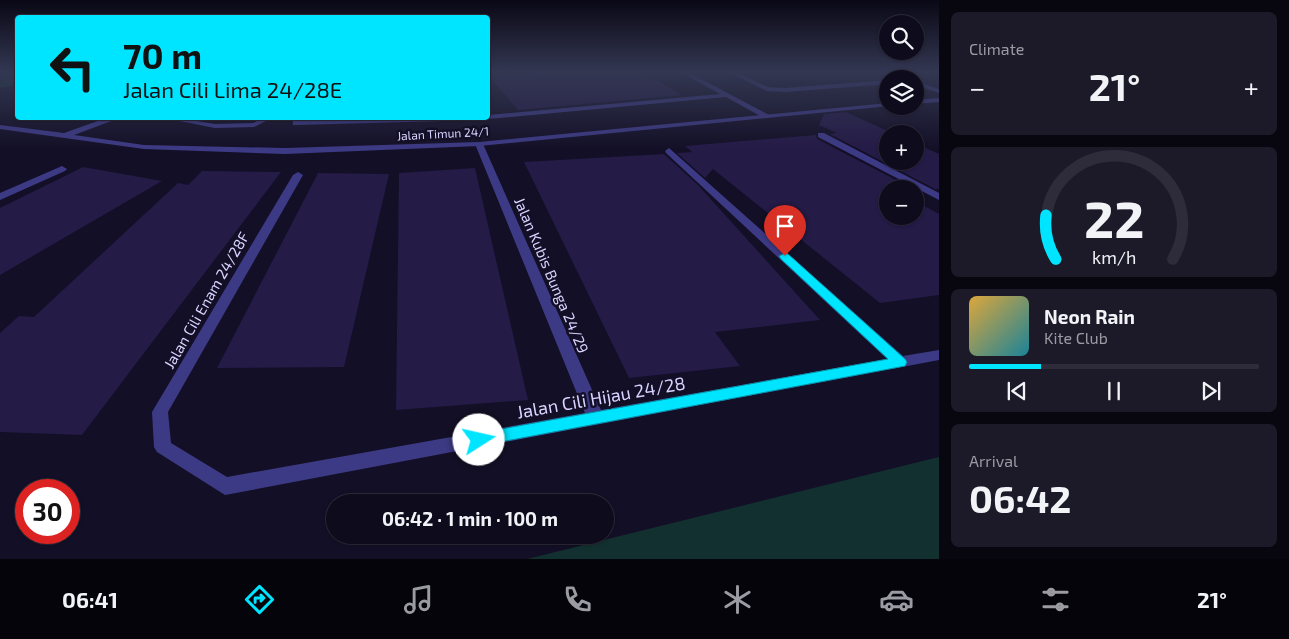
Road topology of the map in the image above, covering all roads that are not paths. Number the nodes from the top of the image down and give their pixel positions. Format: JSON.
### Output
{"nodes":[{"id":1,"x":704,"y":98,"type":"edge"},
{"id":2,"x":732,"y":98,"type":"edge"},
{"id":3,"x":939,"y":100,"type":"edge"},
{"id":4,"x":924,"y":101,"type":"edge"},
{"id":5,"x":879,"y":106,"type":"edge"},
{"id":6,"x":767,"y":116,"type":"junction"},
{"id":7,"x":490,"y":117,"type":"edge"},
{"id":8,"x":106,"y":120,"type":"edge"},
{"id":9,"x":180,"y":120,"type":"edge"},
{"id":10,"x":264,"y":120,"type":"edge"},
{"id":11,"x":301,"y":120,"type":"edge"},
{"id":12,"x":396,"y":120,"type":"edge"},
{"id":13,"x":0,"y":127,"type":"edge"},
{"id":14,"x":822,"y":135,"type":"dead end"},
{"id":15,"x":64,"y":137,"type":"junction"},
{"id":16,"x":479,"y":144,"type":"junction"},
{"id":17,"x":669,"y":150,"type":"dead end"},
{"id":18,"x":62,"y":169,"type":"dead end"},
{"id":19,"x":298,"y":175,"type":"dead end"},
{"id":20,"x":0,"y":197,"type":"edge"},
{"id":21,"x":939,"y":197,"type":"edge"},
{"id":22,"x":939,"y":355,"type":"edge"},
{"id":23,"x":900,"y":362,"type":"junction"},
{"id":24,"x":596,"y":418,"type":"junction"},
{"id":25,"x":163,"y":447,"type":"joint"}],
"edges":[{"from":1,"to":7,"type":"street"},
{"from":2,"to":6,"type":"street"},
{"from":3,"to":4,"type":"street"},
{"from":5,"to":6,"type":"street","name":"Jalan Timun 24/1"},
{"from":6,"to":16,"type":"street","name":"Jalan Timun 24/1"},
{"from":8,"to":15,"type":"street"},
{"from":9,"to":10,"type":"street"},
{"from":11,"to":12,"type":"street"},
{"from":13,"to":15,"type":"street","name":"Jalan Timun 24/1"},
{"from":14,"to":21,"type":"street"},
{"from":15,"to":16,"type":"street","name":"Jalan Timun 24/1"},
{"from":16,"to":24,"type":"street","name":"Jalan Kubis Bunga 24/29"},
{"from":17,"to":23,"type":"street"},
{"from":18,"to":20,"type":"street"},
{"from":19,"to":25,"type":"street","name":"Jalan Cili Enam 24/28F"},
{"from":22,"to":23,"type":"street","name":"Jalan Cili Hijau 24/28"},
{"from":23,"to":24,"type":"street","name":"Jalan Cili Hijau 24/28"},
{"from":24,"to":25,"type":"street","name":"Jalan Cili Hijau 24/28"}]}
